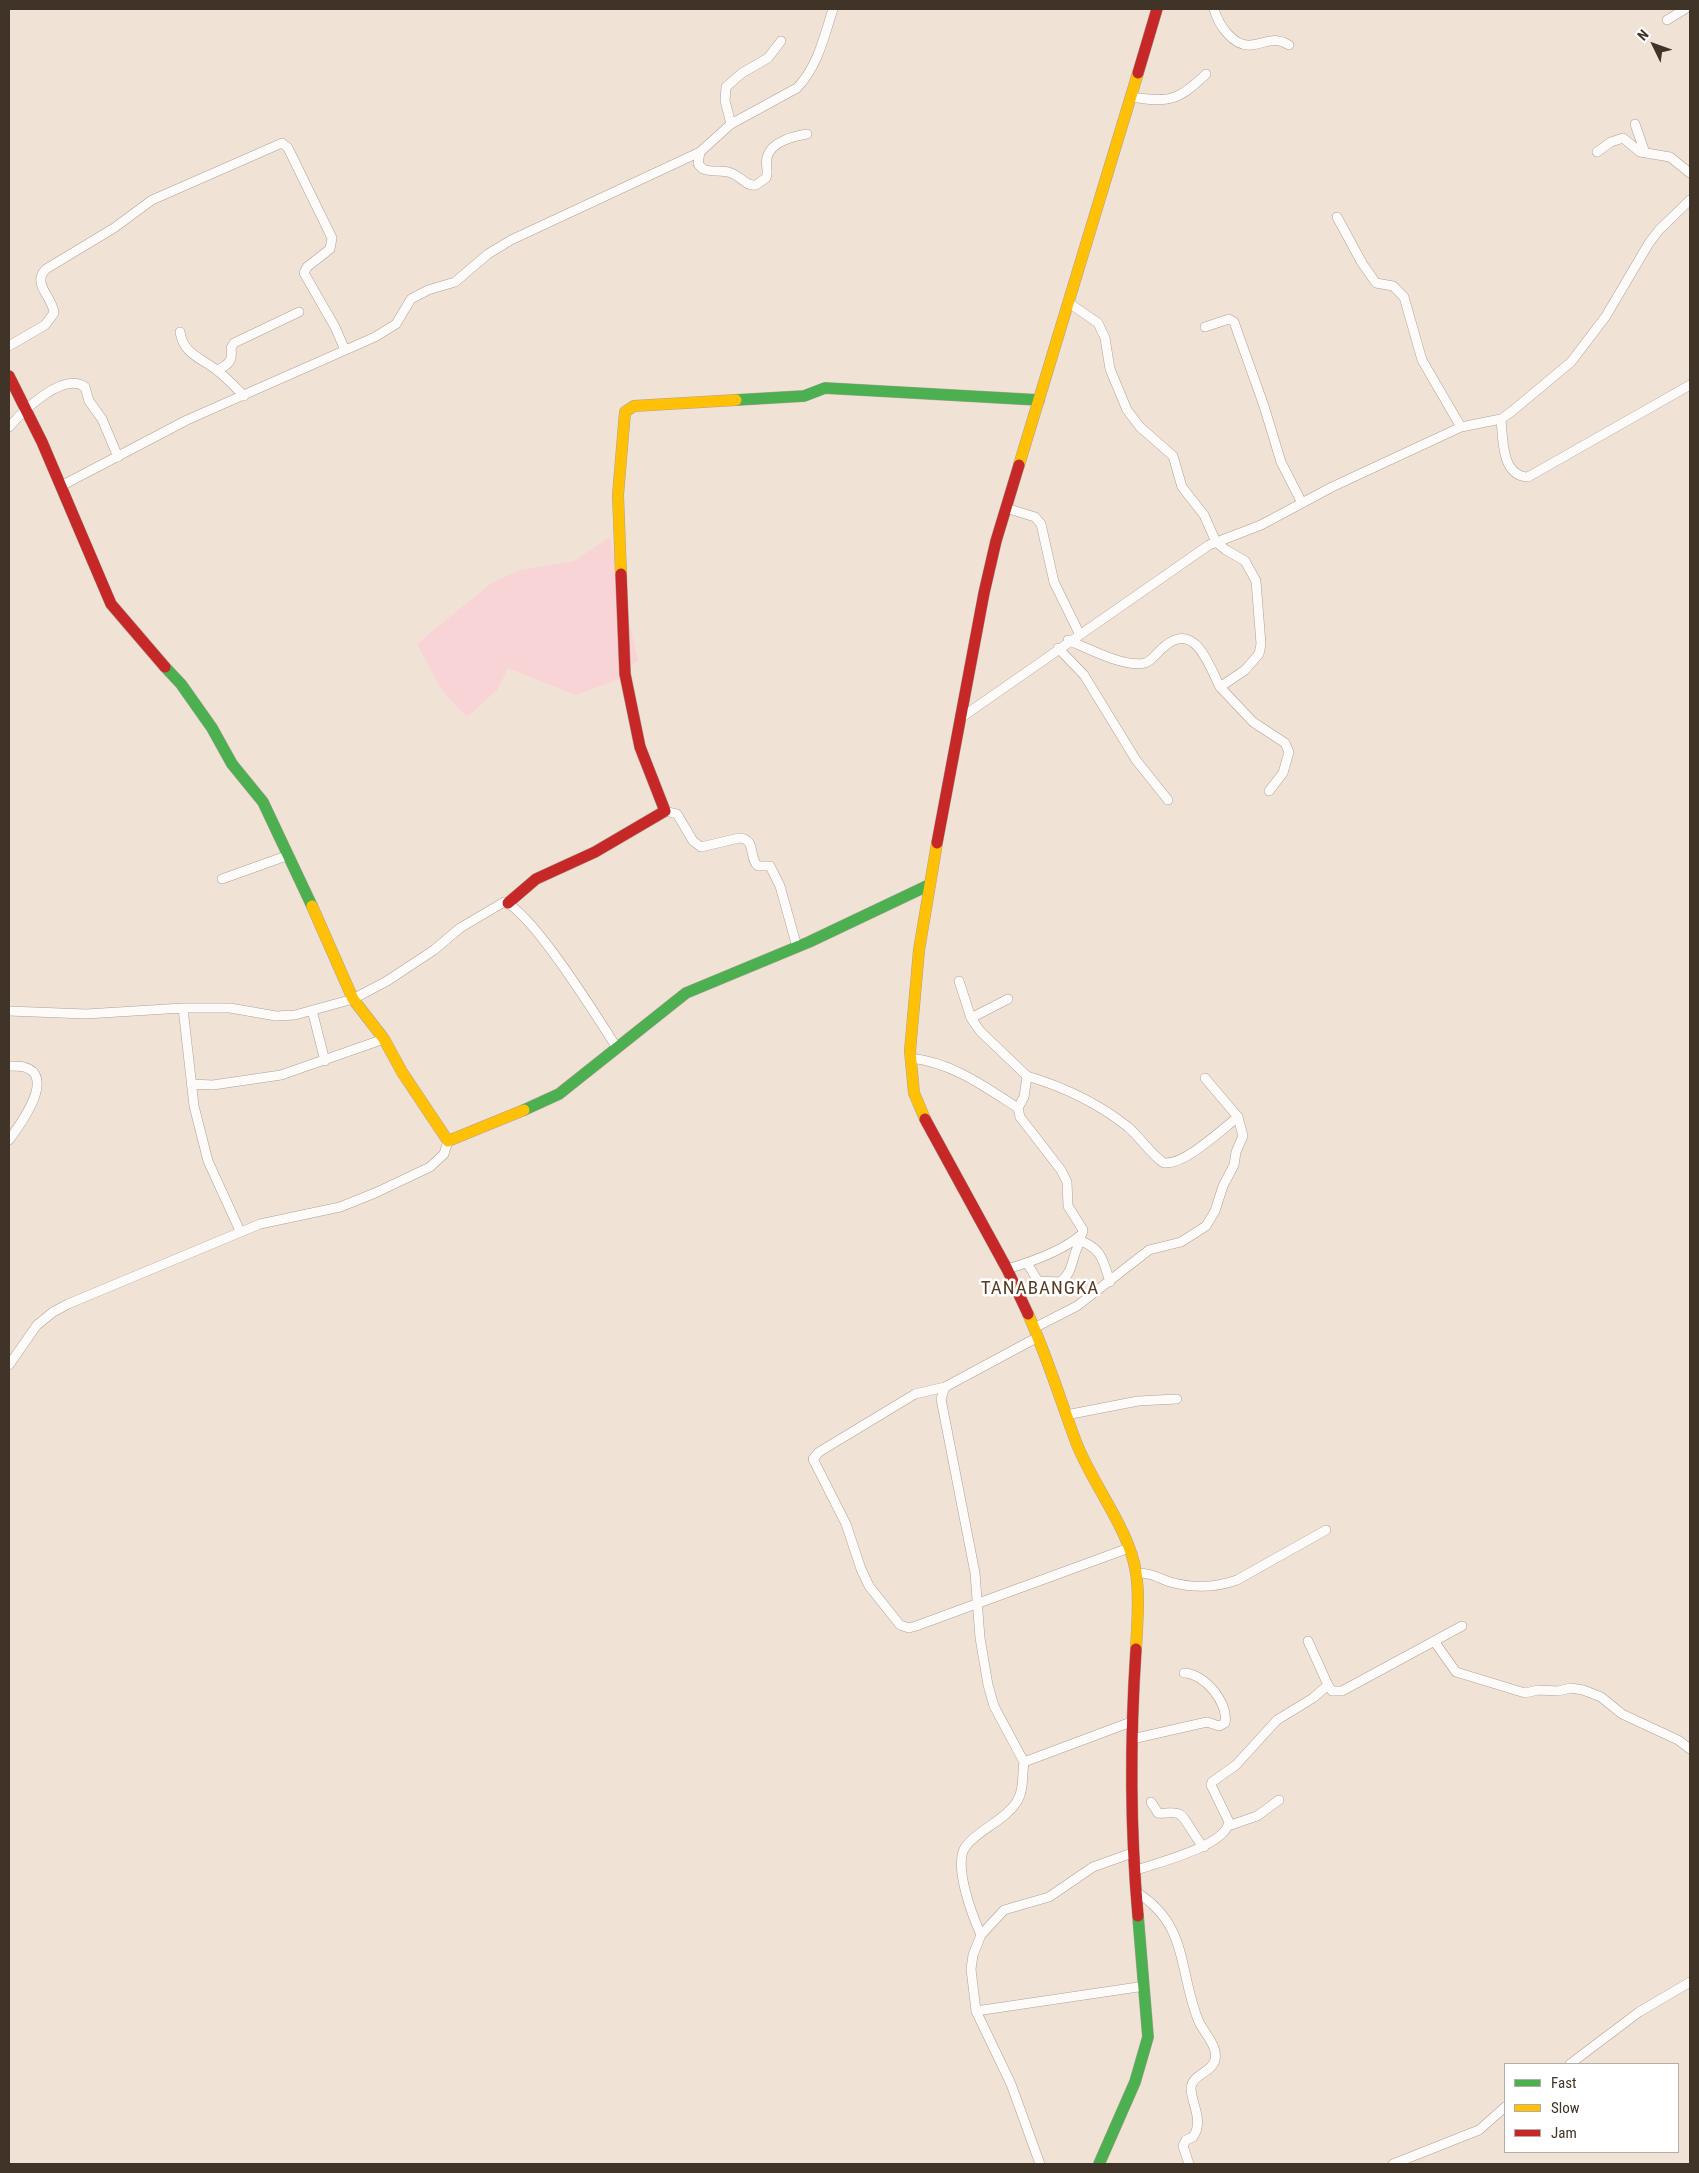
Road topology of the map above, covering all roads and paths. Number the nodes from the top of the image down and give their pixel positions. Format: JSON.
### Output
{"nodes":[{"id":1,"x":832,"y":9,"type":"edge"},
{"id":2,"x":1157,"y":9,"type":"edge"},
{"id":3,"x":1214,"y":9,"type":"edge"},
{"id":4,"x":1686,"y":9,"type":"edge"},
{"id":5,"x":1667,"y":20,"type":"dead end"},
{"id":6,"x":781,"y":41,"type":"dead end"},
{"id":7,"x":1289,"y":45,"type":"dead end"},
{"id":8,"x":1206,"y":74,"type":"dead end"},
{"id":9,"x":1131,"y":97,"type":"junction"},
{"id":10,"x":731,"y":124,"type":"junction"},
{"id":11,"x":1635,"y":124,"type":"dead end"},
{"id":12,"x":808,"y":134,"type":"dead end"},
{"id":13,"x":700,"y":152,"type":"junction"},
{"id":14,"x":1597,"y":152,"type":"dead end"},
{"id":15,"x":1645,"y":153,"type":"junction"},
{"id":16,"x":1690,"y":173,"type":"edge"},
{"id":17,"x":1690,"y":200,"type":"edge"},
{"id":18,"x":1337,"y":217,"type":"dead end"},
{"id":19,"x":1069,"y":303,"type":"junction"},
{"id":20,"x":299,"y":312,"type":"dead end"},
{"id":21,"x":1205,"y":327,"type":"dead end"},
{"id":22,"x":180,"y":332,"type":"dead end"},
{"id":23,"x":9,"y":346,"type":"edge"},
{"id":24,"x":345,"y":350,"type":"junction"},
{"id":25,"x":218,"y":370,"type":"junction"},
{"id":26,"x":9,"y":378,"type":"edge"},
{"id":27,"x":1690,"y":385,"type":"edge"},
{"id":28,"x":244,"y":396,"type":"junction"},
{"id":29,"x":1039,"y":400,"type":"junction"},
{"id":30,"x":25,"y":408,"type":"junction"},
{"id":31,"x":1501,"y":419,"type":"junction"},
{"id":32,"x":9,"y":427,"type":"edge"},
{"id":33,"x":1461,"y":427,"type":"junction"},
{"id":34,"x":118,"y":457,"type":"junction"},
{"id":35,"x":61,"y":486,"type":"junction"},
{"id":36,"x":1302,"y":503,"type":"junction"},
{"id":37,"x":1006,"y":508,"type":"junction"},
{"id":38,"x":1216,"y":542,"type":"junction"},
{"id":39,"x":1079,"y":633,"type":"junction"},
{"id":40,"x":1068,"y":640,"type":"junction"},
{"id":41,"x":1058,"y":648,"type":"junction"},
{"id":42,"x":1220,"y":687,"type":"junction"},
{"id":43,"x":962,"y":717,"type":"junction"},
{"id":44,"x":1269,"y":791,"type":"dead end"},
{"id":45,"x":1168,"y":800,"type":"dead end"},
{"id":46,"x":665,"y":811,"type":"junction"},
{"id":47,"x":290,"y":855,"type":"junction"},
{"id":48,"x":222,"y":880,"type":"dead end"},
{"id":49,"x":929,"y":885,"type":"junction"},
{"id":50,"x":508,"y":903,"type":"junction"},
{"id":51,"x":797,"y":947,"type":"junction"},
{"id":52,"x":959,"y":981,"type":"dead end"},
{"id":53,"x":353,"y":998,"type":"junction"},
{"id":54,"x":1008,"y":999,"type":"dead end"},
{"id":55,"x":183,"y":1008,"type":"junction"},
{"id":56,"x":312,"y":1010,"type":"junction"},
{"id":57,"x":9,"y":1011,"type":"edge"},
{"id":58,"x":971,"y":1018,"type":"junction"},
{"id":59,"x":384,"y":1039,"type":"junction"},
{"id":60,"x":617,"y":1048,"type":"junction"},
{"id":61,"x":910,"y":1058,"type":"junction"},
{"id":62,"x":325,"y":1061,"type":"junction"},
{"id":63,"x":9,"y":1066,"type":"edge"},
{"id":64,"x":1028,"y":1076,"type":"junction"},
{"id":65,"x":1205,"y":1078,"type":"dead end"},
{"id":66,"x":191,"y":1084,"type":"junction"},
{"id":67,"x":1018,"y":1108,"type":"junction"},
{"id":68,"x":1238,"y":1118,"type":"junction"},
{"id":69,"x":9,"y":1140,"type":"edge"},
{"id":70,"x":448,"y":1141,"type":"junction"},
{"id":71,"x":240,"y":1232,"type":"junction"},
{"id":72,"x":1079,"y":1240,"type":"junction"},
{"id":73,"x":1027,"y":1263,"type":"junction"},
{"id":74,"x":1007,"y":1269,"type":"junction"},
{"id":75,"x":1110,"y":1282,"type":"junction"},
{"id":76,"x":1036,"y":1333,"type":"junction"},
{"id":77,"x":9,"y":1365,"type":"edge"},
{"id":78,"x":945,"y":1388,"type":"junction"},
{"id":79,"x":1176,"y":1399,"type":"dead end"},
{"id":80,"x":1066,"y":1415,"type":"junction"},
{"id":81,"x":1326,"y":1530,"type":"dead end"},
{"id":82,"x":1129,"y":1548,"type":"junction"},
{"id":83,"x":1136,"y":1573,"type":"junction"},
{"id":84,"x":978,"y":1605,"type":"junction"},
{"id":85,"x":1462,"y":1626,"type":"dead end"},
{"id":86,"x":1308,"y":1641,"type":"dead end"},
{"id":87,"x":1434,"y":1641,"type":"junction"},
{"id":88,"x":1184,"y":1673,"type":"dead end"},
{"id":89,"x":1328,"y":1685,"type":"junction"},
{"id":90,"x":1132,"y":1722,"type":"junction"},
{"id":91,"x":1132,"y":1739,"type":"junction"},
{"id":92,"x":1690,"y":1749,"type":"edge"},
{"id":93,"x":1024,"y":1762,"type":"junction"},
{"id":94,"x":1278,"y":1800,"type":"dead end"},
{"id":95,"x":1151,"y":1802,"type":"dead end"},
{"id":96,"x":1228,"y":1826,"type":"junction"},
{"id":97,"x":1204,"y":1847,"type":"junction"},
{"id":98,"x":1132,"y":1853,"type":"junction"},
{"id":99,"x":1134,"y":1871,"type":"junction"},
{"id":100,"x":1136,"y":1892,"type":"junction"},
{"id":101,"x":981,"y":1935,"type":"junction"},
{"id":102,"x":1690,"y":1982,"type":"edge"},
{"id":103,"x":1145,"y":1986,"type":"junction"},
{"id":104,"x":976,"y":2011,"type":"junction"},
{"id":105,"x":1571,"y":2063,"type":"edge"},
{"id":106,"x":1504,"y":2108,"type":"edge"},
{"id":107,"x":1040,"y":2164,"type":"edge"},
{"id":108,"x":1099,"y":2164,"type":"edge"},
{"id":109,"x":1189,"y":2164,"type":"edge"},
{"id":110,"x":1393,"y":2164,"type":"edge"}],
"edges":[{"from":1,"to":10,"type":"street"},
{"from":2,"to":9,"type":"street"},
{"from":3,"to":7,"type":"street"},
{"from":4,"to":5,"type":"street"},
{"from":6,"to":10,"type":"street"},
{"from":8,"to":9,"type":"street"},
{"from":9,"to":19,"type":"street"},
{"from":10,"to":13,"type":"street"},
{"from":11,"to":15,"type":"street"},
{"from":12,"to":13,"type":"street"},
{"from":13,"to":24,"type":"street"},
{"from":14,"to":15,"type":"street"},
{"from":15,"to":16,"type":"street"},
{"from":17,"to":31,"type":"street"},
{"from":18,"to":33,"type":"street"},
{"from":19,"to":29,"type":"street"},
{"from":19,"to":38,"type":"street"},
{"from":20,"to":25,"type":"street"},
{"from":21,"to":36,"type":"street"},
{"from":22,"to":25,"type":"street"},
{"from":23,"to":24,"type":"street"},
{"from":24,"to":28,"type":"street"},
{"from":25,"to":28,"type":"street"},
{"from":26,"to":30,"type":"street"},
{"from":27,"to":31,"type":"street"},
{"from":28,"to":34,"type":"street"},
{"from":29,"to":37,"type":"street"},
{"from":29,"to":46,"type":"street"},
{"from":30,"to":32,"type":"street"},
{"from":30,"to":34,"type":"street"},
{"from":30,"to":35,"type":"street"},
{"from":31,"to":33,"type":"street"},
{"from":33,"to":36,"type":"street"},
{"from":34,"to":35,"type":"street"},
{"from":35,"to":47,"type":"street"},
{"from":36,"to":38,"type":"street"},
{"from":37,"to":39,"type":"street"},
{"from":37,"to":43,"type":"street"},
{"from":38,"to":39,"type":"street"},
{"from":38,"to":42,"type":"street"},
{"from":39,"to":40,"type":"street"},
{"from":40,"to":41,"type":"street"},
{"from":40,"to":42,"type":"street"},
{"from":41,"to":43,"type":"street"},
{"from":41,"to":45,"type":"street"},
{"from":42,"to":44,"type":"street"},
{"from":43,"to":49,"type":"street"},
{"from":46,"to":50,"type":"street"},
{"from":46,"to":51,"type":"street"},
{"from":47,"to":48,"type":"street"},
{"from":47,"to":53,"type":"street"},
{"from":49,"to":51,"type":"street"},
{"from":49,"to":61,"type":"street"},
{"from":50,"to":53,"type":"street"},
{"from":50,"to":60,"type":"street"},
{"from":51,"to":60,"type":"street"},
{"from":52,"to":58,"type":"street"},
{"from":53,"to":56,"type":"street"},
{"from":53,"to":59,"type":"street"},
{"from":54,"to":58,"type":"street"},
{"from":55,"to":56,"type":"street"},
{"from":55,"to":57,"type":"street"},
{"from":55,"to":66,"type":"street"},
{"from":56,"to":62,"type":"street"},
{"from":58,"to":64,"type":"street"},
{"from":59,"to":62,"type":"street"},
{"from":59,"to":70,"type":"street"},
{"from":60,"to":70,"type":"street"},
{"from":61,"to":67,"type":"street"},
{"from":61,"to":74,"type":"street"},
{"from":62,"to":66,"type":"street"},
{"from":63,"to":69,"type":"street"},
{"from":64,"to":67,"type":"street"},
{"from":64,"to":68,"type":"street"},
{"from":65,"to":68,"type":"street"},
{"from":66,"to":71,"type":"street"},
{"from":67,"to":72,"type":"street"},
{"from":68,"to":75,"type":"street"},
{"from":70,"to":71,"type":"street"},
{"from":71,"to":77,"type":"street"},
{"from":72,"to":73,"type":"street"},
{"from":72,"to":73,"type":"street"},
{"from":72,"to":75,"type":"street"},
{"from":73,"to":74,"type":"street"},
{"from":74,"to":76,"type":"street"},
{"from":75,"to":76,"type":"street"},
{"from":76,"to":78,"type":"street"},
{"from":76,"to":80,"type":"street"},
{"from":78,"to":84,"type":"street"},
{"from":78,"to":84,"type":"street"},
{"from":79,"to":80,"type":"street"},
{"from":80,"to":82,"type":"street"},
{"from":81,"to":83,"type":"street"},
{"from":82,"to":83,"type":"street"},
{"from":82,"to":84,"type":"street"},
{"from":83,"to":90,"type":"street"},
{"from":84,"to":93,"type":"street"},
{"from":85,"to":87,"type":"street"},
{"from":86,"to":89,"type":"street"},
{"from":87,"to":89,"type":"street"},
{"from":87,"to":92,"type":"street"},
{"from":88,"to":91,"type":"street"},
{"from":89,"to":96,"type":"street"},
{"from":90,"to":91,"type":"street"},
{"from":90,"to":93,"type":"street"},
{"from":91,"to":98,"type":"street"},
{"from":93,"to":101,"type":"street"},
{"from":94,"to":96,"type":"street"},
{"from":95,"to":97,"type":"street"},
{"from":96,"to":97,"type":"street"},
{"from":97,"to":99,"type":"street"},
{"from":98,"to":99,"type":"street"},
{"from":98,"to":101,"type":"street"},
{"from":99,"to":100,"type":"street"},
{"from":100,"to":103,"type":"street"},
{"from":100,"to":109,"type":"street"},
{"from":101,"to":104,"type":"street"},
{"from":102,"to":105,"type":"street"},
{"from":103,"to":104,"type":"street"},
{"from":103,"to":108,"type":"street"},
{"from":104,"to":107,"type":"street"},
{"from":106,"to":110,"type":"street"}]}
